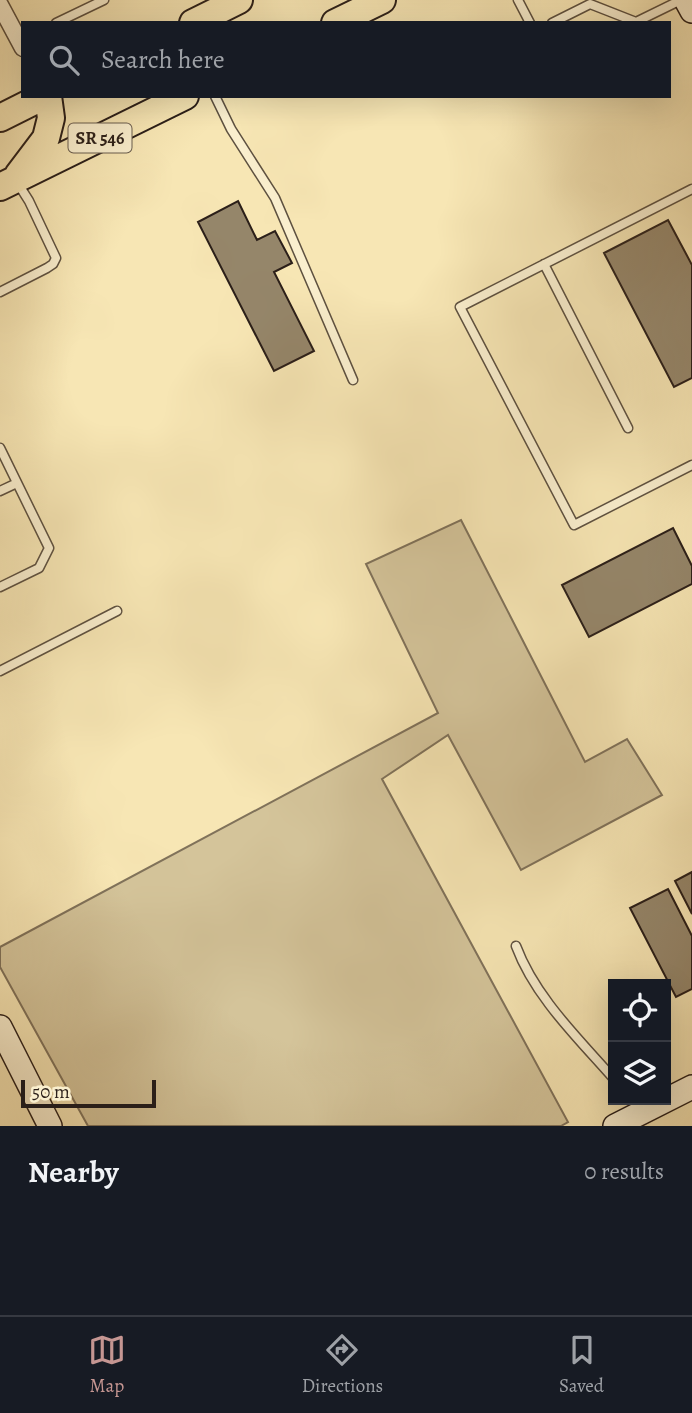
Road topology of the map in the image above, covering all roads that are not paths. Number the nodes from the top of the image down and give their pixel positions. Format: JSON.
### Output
{"nodes":[{"id":1,"x":104,"y":0,"type":"edge"},
{"id":2,"x":239,"y":0,"type":"edge"},
{"id":3,"x":382,"y":0,"type":"edge"},
{"id":4,"x":518,"y":0,"type":"edge"},
{"id":5,"x":681,"y":0,"type":"edge"},
{"id":6,"x":687,"y":0,"type":"edge"},
{"id":7,"x":0,"y":5,"type":"edge"},
{"id":8,"x":692,"y":11,"type":"edge"},
{"id":9,"x":60,"y":21,"type":"edge"},
{"id":10,"x":197,"y":21,"type":"edge"},
{"id":11,"x":339,"y":21,"type":"edge"},
{"id":12,"x":529,"y":21,"type":"edge"},
{"id":13,"x":556,"y":21,"type":"edge"},
{"id":14,"x":633,"y":21,"type":"edge"},
{"id":15,"x":638,"y":21,"type":"edge"},
{"id":16,"x":21,"y":41,"type":"edge"},
{"id":17,"x":42,"y":98,"type":"edge"},
{"id":18,"x":46,"y":98,"type":"edge"},
{"id":19,"x":181,"y":98,"type":"edge"},
{"id":20,"x":216,"y":98,"type":"edge"},
{"id":21,"x":0,"y":118,"type":"edge"},
{"id":22,"x":8,"y":183,"type":"edge"},
{"id":23,"x":692,"y":189,"type":"edge"},
{"id":24,"x":544,"y":264,"type":"junction"},
{"id":25,"x":0,"y":292,"type":"edge"},
{"id":26,"x":353,"y":380,"type":"dead end"},
{"id":27,"x":628,"y":428,"type":"dead end"},
{"id":28,"x":0,"y":448,"type":"edge"},
{"id":29,"x":692,"y":465,"type":"edge"},
{"id":30,"x":17,"y":483,"type":"junction"},
{"id":31,"x":0,"y":492,"type":"edge"},
{"id":32,"x":0,"y":587,"type":"edge"},
{"id":33,"x":117,"y":611,"type":"dead end"},
{"id":34,"x":0,"y":671,"type":"edge"},
{"id":35,"x":516,"y":946,"type":"dead end"},
{"id":36,"x":0,"y":1027,"type":"edge"},
{"id":37,"x":608,"y":1072,"type":"edge"},
{"id":38,"x":692,"y":1087,"type":"edge"},
{"id":39,"x":50,"y":1126,"type":"edge"},
{"id":40,"x":615,"y":1126,"type":"edge"}],
"edges":[{"from":1,"to":9,"type":"lane"},
{"from":2,"to":10,"type":"main road"},
{"from":3,"to":11,"type":"main road"},
{"from":4,"to":12,"type":"lane"},
{"from":5,"to":15,"type":"lane"},
{"from":6,"to":8,"type":"street"},
{"from":7,"to":16,"type":"street"},
{"from":13,"to":14,"type":"lane"},
{"from":17,"to":21,"type":"main road"},
{"from":18,"to":22,"type":"main road"},
{"from":19,"to":22,"type":"main road","number":"SR 546"},
{"from":20,"to":26,"type":"lane"},
{"from":22,"to":25,"type":"lane"},
{"from":23,"to":24,"type":"lane"},
{"from":24,"to":27,"type":"lane"},
{"from":24,"to":29,"type":"lane"},
{"from":28,"to":30,"type":"lane"},
{"from":30,"to":31,"type":"lane"},
{"from":30,"to":32,"type":"lane"},
{"from":33,"to":34,"type":"lane"},
{"from":35,"to":37,"type":"lane"},
{"from":36,"to":39,"type":"street"},
{"from":38,"to":40,"type":"street"}]}
